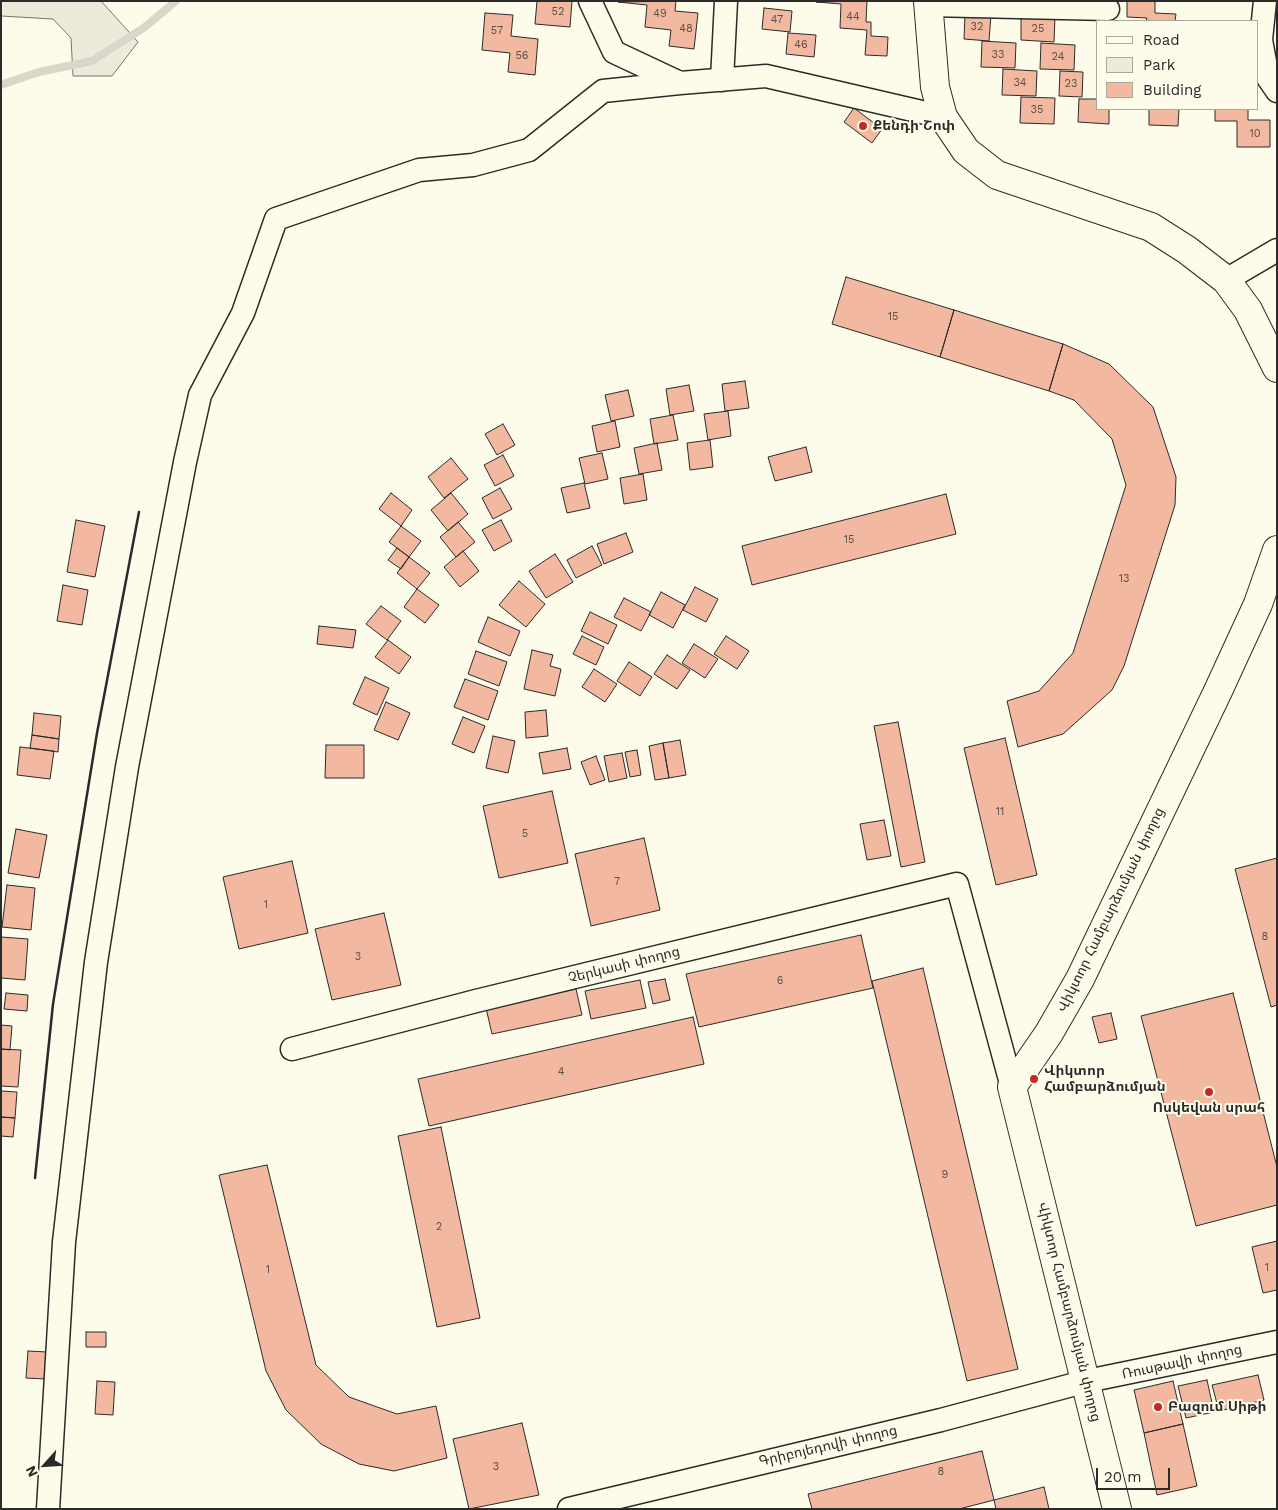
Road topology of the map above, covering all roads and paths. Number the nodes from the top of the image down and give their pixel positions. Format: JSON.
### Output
{"nodes":[{"id":1,"x":590,"y":1,"type":"edge"},
{"id":2,"x":726,"y":1,"type":"edge"},
{"id":3,"x":1265,"y":1,"type":"edge"},
{"id":4,"x":928,"y":3,"type":"edge"},
{"id":5,"x":1110,"y":10,"type":"edge"},
{"id":6,"x":722,"y":80,"type":"junction"},
{"id":7,"x":680,"y":83,"type":"junction"},
{"id":8,"x":1277,"y":91,"type":"edge"},
{"id":9,"x":943,"y":117,"type":"junction"},
{"id":10,"x":1277,"y":250,"type":"edge"},
{"id":11,"x":1226,"y":280,"type":"junction"},
{"id":12,"x":1277,"y":368,"type":"edge"},
{"id":13,"x":1277,"y":550,"type":"edge"},
{"id":14,"x":292,"y":1049,"type":"dead end"},
{"id":15,"x":1012,"y":1087,"type":"junction"},
{"id":16,"x":1277,"y":1342,"type":"edge"},
{"id":17,"x":1087,"y":1381,"type":"junction"},
{"id":18,"x":48,"y":1509,"type":"edge"},
{"id":19,"x":569,"y":1509,"type":"edge"},
{"id":20,"x":1117,"y":1509,"type":"edge"}],
"edges":[{"from":1,"to":7,"type":"street"},
{"from":2,"to":6,"type":"street"},
{"from":3,"to":8,"type":"street"},
{"from":4,"to":5,"type":"street"},
{"from":4,"to":9,"type":"street"},
{"from":6,"to":7,"type":"street"},
{"from":6,"to":9,"type":"street"},
{"from":7,"to":18,"type":"street"},
{"from":9,"to":11,"type":"street"},
{"from":10,"to":11,"type":"street"},
{"from":11,"to":12,"type":"street"},
{"from":13,"to":15,"type":"street","name":"Վիկտոր Համբարձումյան փողոց"},
{"from":14,"to":15,"type":"street","name":"Չերկասի փողոց"},
{"from":15,"to":17,"type":"street","name":"Վիկտոր Համբարձումյան փողոց"},
{"from":16,"to":17,"type":"street","name":"Ռուսթավի փողոց"},
{"from":17,"to":19,"type":"street","name":"Գրիբոյեդովի փողոց"},
{"from":17,"to":20,"type":"street","name":"Վիկտոր Համբարձումյան փողոց"}]}
